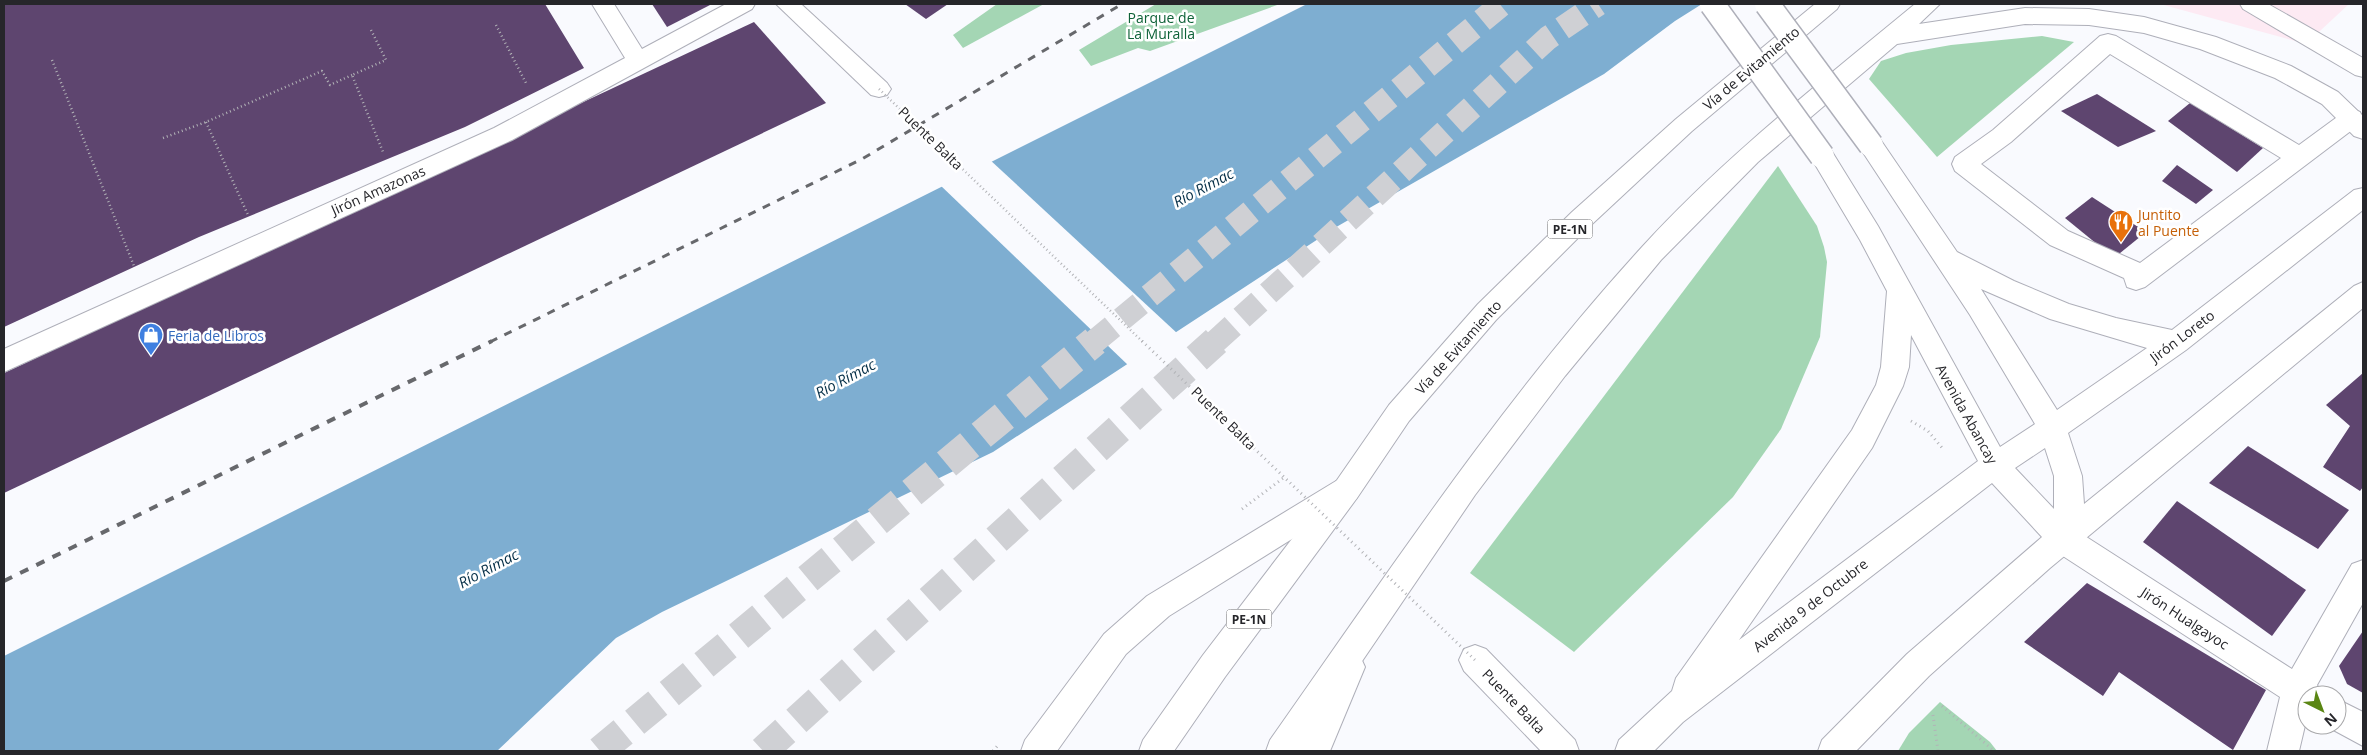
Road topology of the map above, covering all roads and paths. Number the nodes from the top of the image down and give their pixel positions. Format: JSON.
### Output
{"nodes":[{"id":1,"x":603,"y":4,"type":"edge"},
{"id":2,"x":744,"y":4,"type":"edge"},
{"id":3,"x":787,"y":4,"type":"edge"},
{"id":4,"x":1712,"y":4,"type":"edge"},
{"id":5,"x":1767,"y":4,"type":"edge"},
{"id":6,"x":1829,"y":4,"type":"edge"},
{"id":7,"x":1929,"y":4,"type":"edge"},
{"id":8,"x":2251,"y":4,"type":"edge"},
{"id":9,"x":496,"y":25,"type":"dead end"},
{"id":10,"x":372,"y":30,"type":"dead end"},
{"id":11,"x":1887,"y":37,"type":"junction"},
{"id":12,"x":52,"y":60,"type":"dead end"},
{"id":13,"x":638,"y":61,"type":"junction"},
{"id":14,"x":2363,"y":69,"type":"edge"},
{"id":15,"x":352,"y":76,"type":"junction"},
{"id":16,"x":879,"y":89,"type":"joint"},
{"id":17,"x":541,"y":113,"type":"junction"},
{"id":18,"x":206,"y":122,"type":"junction"},
{"id":19,"x":2358,"y":124,"type":"edge"},
{"id":20,"x":163,"y":138,"type":"dead end"},
{"id":21,"x":2299,"y":156,"type":"junction"},
{"id":22,"x":395,"y":183,"type":"junction"},
{"id":23,"x":2363,"y":196,"type":"edge"},
{"id":24,"x":261,"y":243,"type":"junction"},
{"id":25,"x":1947,"y":258,"type":"junction"},
{"id":26,"x":1900,"y":291,"type":"junction"},
{"id":27,"x":2363,"y":293,"type":"edge"},
{"id":28,"x":145,"y":296,"type":"junction"},
{"id":29,"x":2176,"y":342,"type":"junction"},
{"id":30,"x":4,"y":361,"type":"edge"},
{"id":31,"x":1910,"y":420,"type":"dead end"},
{"id":32,"x":2051,"y":429,"type":"junction"},
{"id":33,"x":1944,"y":449,"type":"dead end"},
{"id":34,"x":1995,"y":466,"type":"junction"},
{"id":35,"x":1286,"y":476,"type":"junction"},
{"id":36,"x":1347,"y":489,"type":"junction"},
{"id":37,"x":1262,"y":494,"type":"dead end"},
{"id":38,"x":2063,"y":539,"type":"junction"},
{"id":39,"x":2363,"y":574,"type":"edge"},
{"id":40,"x":1361,"y":636,"type":"junction"},
{"id":41,"x":1475,"y":660,"type":"joint"},
{"id":42,"x":2307,"y":685,"type":"edge"},
{"id":43,"x":2297,"y":691,"type":"edge"},
{"id":44,"x":1942,"y":706,"type":"dead end"},
{"id":45,"x":2297,"y":709,"type":"edge"},
{"id":46,"x":1672,"y":711,"type":"junction"},
{"id":47,"x":1934,"y":715,"type":"dead end"},
{"id":48,"x":2347,"y":720,"type":"edge"},
{"id":49,"x":2363,"y":730,"type":"edge"},
{"id":50,"x":1037,"y":751,"type":"edge"},
{"id":51,"x":1155,"y":751,"type":"edge"},
{"id":52,"x":1282,"y":751,"type":"edge"},
{"id":53,"x":1314,"y":751,"type":"edge"},
{"id":54,"x":1563,"y":751,"type":"edge"},
{"id":55,"x":1631,"y":751,"type":"edge"},
{"id":56,"x":1834,"y":751,"type":"edge"},
{"id":57,"x":1938,"y":751,"type":"edge"},
{"id":58,"x":1994,"y":751,"type":"edge"},
{"id":59,"x":2283,"y":751,"type":"edge"}],
"edges":[{"from":1,"to":13,"type":"main road"},
{"from":2,"to":13,"type":"main road","name":"Jirón Amazonas"},
{"from":3,"to":16,"type":"main road"},
{"from":4,"to":26,"type":"main road","name":"Avenida Abancay","bridge":true},
{"from":5,"to":25,"type":"main road","bridge":true},
{"from":6,"to":36,"type":"main road","name":"Vía de Evitamiento","number":"PE-1N"},
{"from":7,"to":11,"type":"main road"},
{"from":8,"to":14,"type":"main road"},
{"from":9,"to":17,"type":"path"},
{"from":10,"to":15,"type":"path"},
{"from":11,"to":19,"type":"main road"},
{"from":11,"to":40,"type":"main road"},
{"from":12,"to":28,"type":"path"},
{"from":13,"to":17,"type":"main road","name":"Jirón Amazonas"},
{"from":15,"to":18,"type":"path"},
{"from":15,"to":22,"type":"path"},
{"from":16,"to":35,"type":"path","name":"Puente Balta","bridge":true},
{"from":17,"to":22,"type":"main road","name":"Jirón Amazonas"},
{"from":18,"to":20,"type":"path"},
{"from":18,"to":24,"type":"path"},
{"from":19,"to":21,"type":"main road"},
{"from":21,"to":21,"type":"main road"},
{"from":22,"to":24,"type":"main road","name":"Jirón Amazonas"},
{"from":23,"to":29,"type":"main road","name":"Jirón Loreto"},
{"from":24,"to":28,"type":"main road","name":"Jirón Amazonas"},
{"from":25,"to":29,"type":"main road"},
{"from":25,"to":32,"type":"main road"},
{"from":26,"to":34,"type":"main road","name":"Avenida Abancay"},
{"from":26,"to":46,"type":"main road"},
{"from":27,"to":38,"type":"main road"},
{"from":28,"to":30,"type":"main road","name":"Jirón Amazonas"},
{"from":29,"to":32,"type":"main road","name":"Jirón Loreto"},
{"from":31,"to":33,"type":"path"},
{"from":32,"to":34,"type":"main road","name":"Jirón Loreto"},
{"from":32,"to":38,"type":"main road"},
{"from":34,"to":38,"type":"main road","name":"Avenida Abancay"},
{"from":34,"to":46,"type":"main road","name":"Avenida 9 de Octubre"},
{"from":35,"to":37,"type":"path"},
{"from":35,"to":41,"type":"path","name":"Puente Balta","bridge":true},
{"from":36,"to":50,"type":"main road"},
{"from":36,"to":51,"type":"main road","name":"Vía de Evitamiento","number":"PE-1N"},
{"from":38,"to":43,"type":"main road","name":"Jirón Hualgayoc"},
{"from":38,"to":56,"type":"main road"},
{"from":39,"to":42,"type":"main road"},
{"from":40,"to":52,"type":"main road"},
{"from":40,"to":53,"type":"main road"},
{"from":41,"to":54,"type":"main road","name":"Puente Balta"},
{"from":44,"to":58,"type":"path"},
{"from":45,"to":59,"type":"main road"},
{"from":46,"to":55,"type":"main road","name":"Avenida 9 de Octubre"},
{"from":47,"to":57,"type":"path"},
{"from":48,"to":49,"type":"main road"}]}
